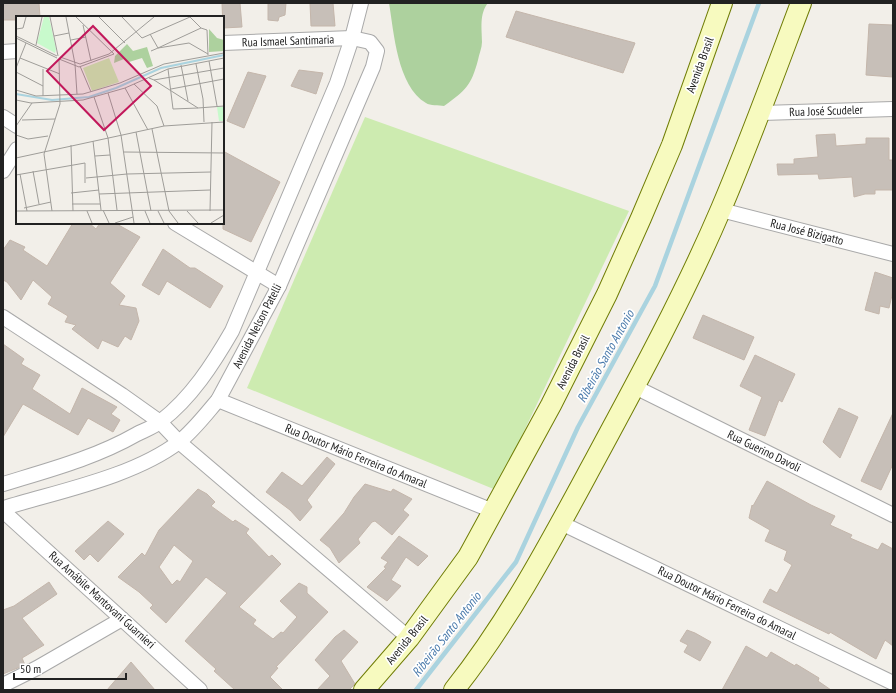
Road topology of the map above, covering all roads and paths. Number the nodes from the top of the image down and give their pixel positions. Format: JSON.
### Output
{"nodes":[{"id":1,"x":361,"y":3,"type":"edge"},
{"id":2,"x":722,"y":3,"type":"edge"},
{"id":3,"x":801,"y":3,"type":"edge"},
{"id":4,"x":352,"y":38,"type":"junction"},
{"id":5,"x":224,"y":43,"type":"edge"},
{"id":6,"x":16,"y":51,"type":"edge"},
{"id":7,"x":3,"y":52,"type":"edge"},
{"id":8,"x":893,"y":109,"type":"edge"},
{"id":9,"x":759,"y":113,"type":"junction"},
{"id":10,"x":3,"y":117,"type":"edge"},
{"id":11,"x":16,"y":125,"type":"edge"},
{"id":12,"x":16,"y":151,"type":"edge"},
{"id":13,"x":3,"y":171,"type":"edge"},
{"id":14,"x":721,"y":210,"type":"junction"},
{"id":15,"x":177,"y":224,"type":"edge"},
{"id":16,"x":893,"y":254,"type":"edge"},
{"id":17,"x":256,"y":272,"type":"junction"},
{"id":18,"x":278,"y":286,"type":"junction"},
{"id":19,"x":3,"y":317,"type":"edge"},
{"id":20,"x":635,"y":387,"type":"junction"},
{"id":21,"x":218,"y":400,"type":"junction"},
{"id":22,"x":160,"y":422,"type":"junction"},
{"id":23,"x":179,"y":442,"type":"junction"},
{"id":24,"x":3,"y":484,"type":"edge"},
{"id":25,"x":3,"y":507,"type":"edge"},
{"id":26,"x":494,"y":511,"type":"junction"},
{"id":27,"x":893,"y":515,"type":"edge"},
{"id":28,"x":561,"y":523,"type":"junction"},
{"id":29,"x":122,"y":619,"type":"junction"},
{"id":30,"x":409,"y":638,"type":"junction"},
{"id":31,"x":893,"y":683,"type":"edge"},
{"id":32,"x":3,"y":685,"type":"edge"},
{"id":33,"x":200,"y":690,"type":"edge"},
{"id":34,"x":364,"y":690,"type":"edge"},
{"id":35,"x":454,"y":690,"type":"edge"}],
"edges":[{"from":1,"to":4,"type":"street","name":"Avenida Nelson Patelli"},
{"from":2,"to":26,"type":"main road","name":"Avenida Brasil"},
{"from":3,"to":9,"type":"main road"},
{"from":4,"to":5,"type":"street","name":"Rua Ismael Santimaria"},
{"from":4,"to":17,"type":"street","name":"Avenida Nelson Patelli"},
{"from":4,"to":18,"type":"street","name":"Avenida Nelson Patelli"},
{"from":6,"to":7,"type":"street"},
{"from":8,"to":9,"type":"street","name":"Rua José Scudeler"},
{"from":9,"to":14,"type":"main road"},
{"from":10,"to":11,"type":"street"},
{"from":12,"to":13,"type":"street"},
{"from":14,"to":16,"type":"street","name":"Rua José Bizigatto"},
{"from":14,"to":20,"type":"main road"},
{"from":15,"to":17,"type":"street"},
{"from":17,"to":18,"type":"street"},
{"from":17,"to":22,"type":"street","name":"Avenida Nelson Patelli"},
{"from":18,"to":21,"type":"street","name":"Avenida Nelson Patelli"},
{"from":19,"to":22,"type":"street"},
{"from":20,"to":27,"type":"street","name":"Rua Guerino Davoli"},
{"from":20,"to":28,"type":"main road"},
{"from":21,"to":23,"type":"street","name":"Avenida Nelson Patelli"},
{"from":21,"to":26,"type":"street","name":"Rua Doutor Mário Ferreira do Amaral"},
{"from":22,"to":23,"type":"street"},
{"from":22,"to":24,"type":"street","name":"Avenida Nelson Patelli"},
{"from":23,"to":25,"type":"street","name":"Avenida Nelson Patelli"},
{"from":23,"to":30,"type":"street"},
{"from":25,"to":29,"type":"street","name":"Rua Amábile Mantovani Guarnieri"},
{"from":26,"to":30,"type":"main road","name":"Avenida Brasil"},
{"from":28,"to":31,"type":"street","name":"Rua Doutor Mário Ferreira do Amaral"},
{"from":28,"to":35,"type":"main road"},
{"from":29,"to":32,"type":"street"},
{"from":29,"to":33,"type":"street","name":"Rua Amábile Mantovani Guarnieri"},
{"from":30,"to":34,"type":"main road","name":"Avenida Brasil"}]}
